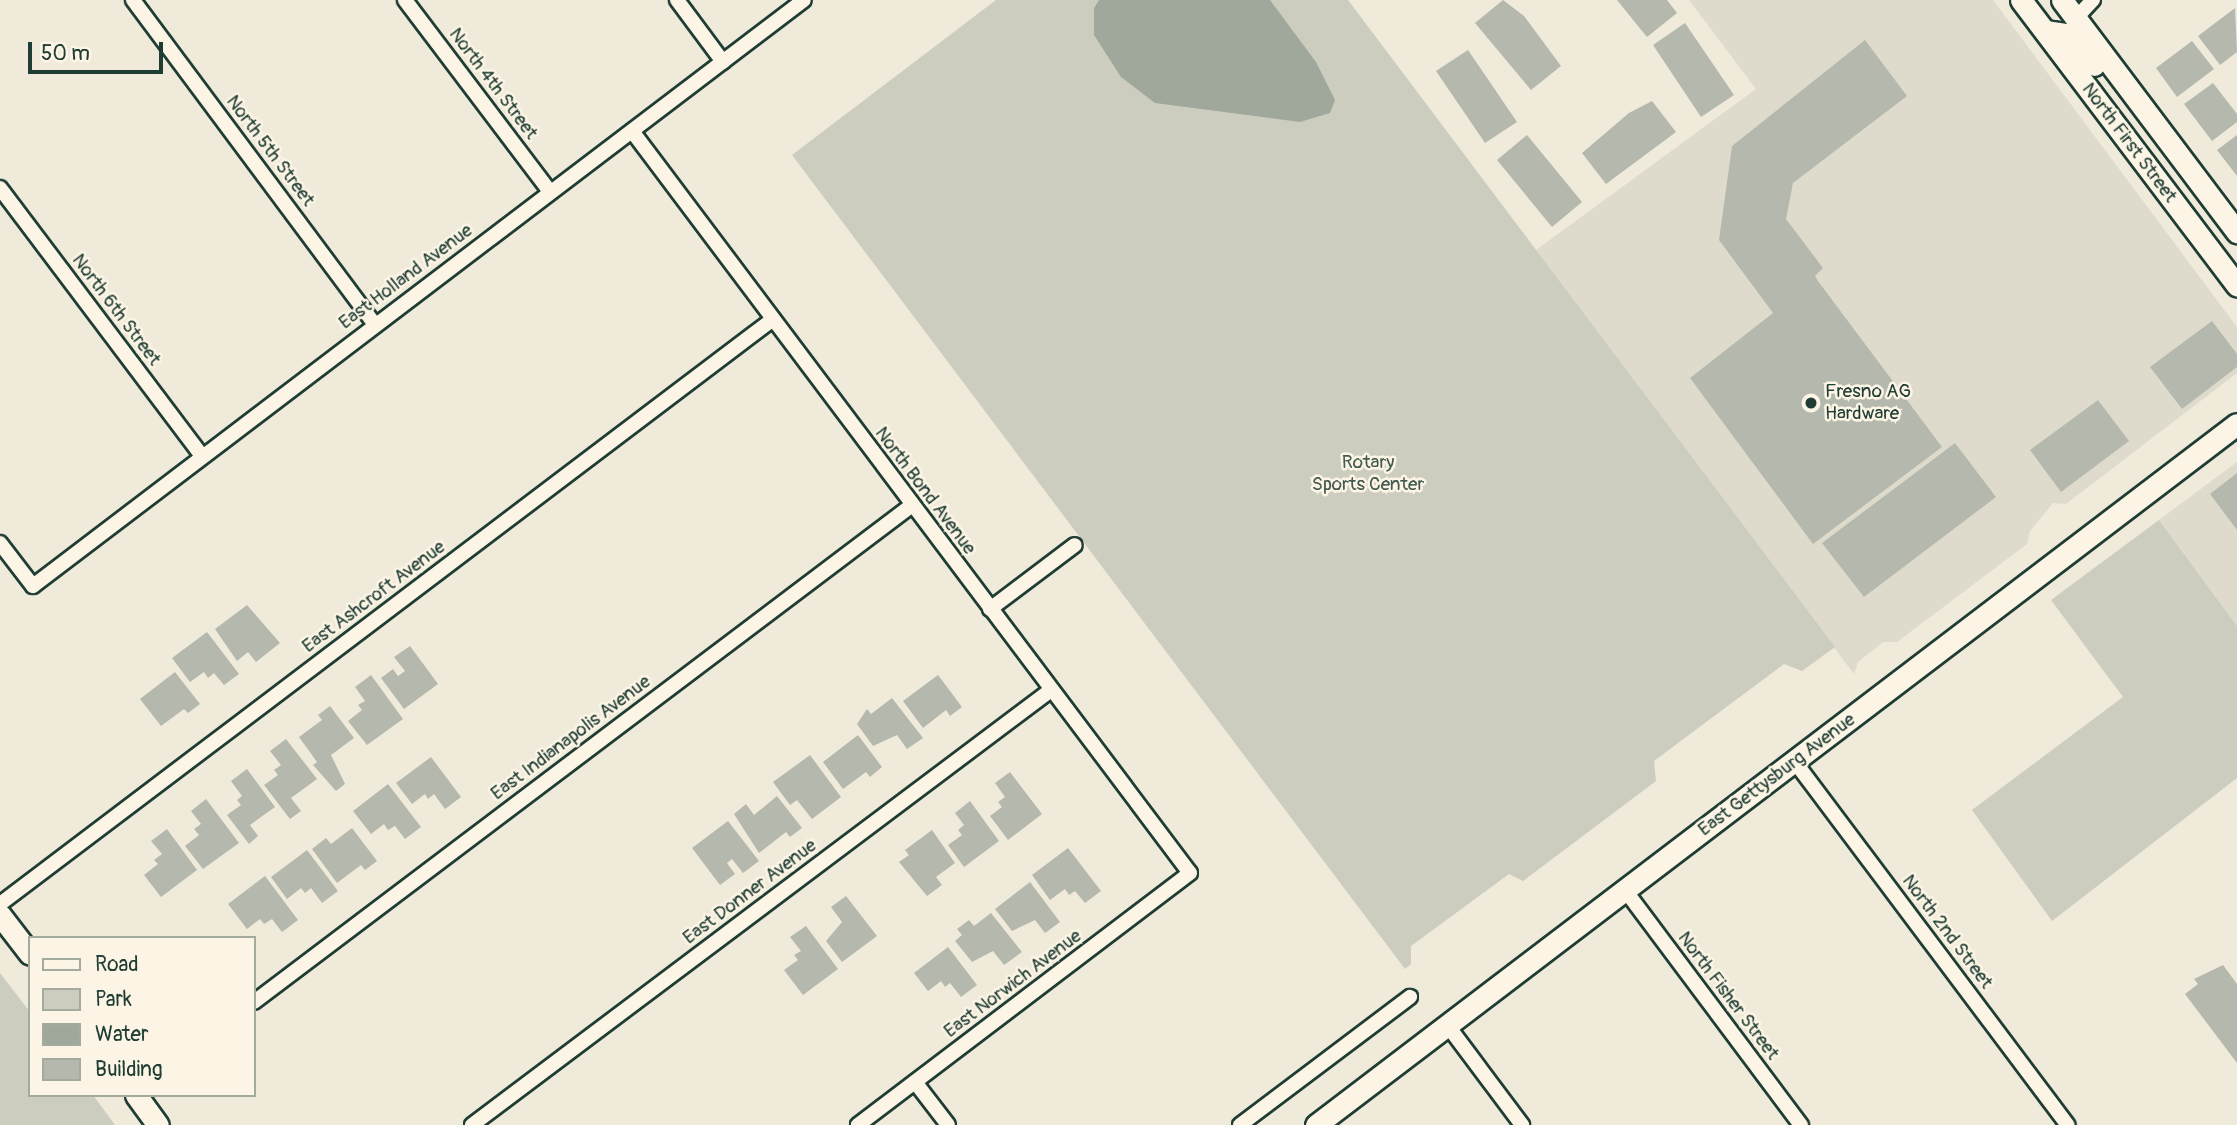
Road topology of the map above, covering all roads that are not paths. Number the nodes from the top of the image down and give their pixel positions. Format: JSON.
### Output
{"nodes":[{"id":1,"x":133,"y":0,"type":"edge"},
{"id":2,"x":405,"y":0,"type":"edge"},
{"id":3,"x":677,"y":0,"type":"edge"},
{"id":4,"x":804,"y":0,"type":"edge"},
{"id":5,"x":2021,"y":0,"type":"edge"},
{"id":6,"x":2062,"y":0,"type":"edge"},
{"id":7,"x":2094,"y":0,"type":"edge"},
{"id":8,"x":2076,"y":18,"type":"junction"},
{"id":9,"x":2045,"y":32,"type":"junction"},
{"id":10,"x":723,"y":62,"type":"junction"},
{"id":11,"x":632,"y":131,"type":"junction"},
{"id":12,"x":2170,"y":143,"type":"junction"},
{"id":13,"x":0,"y":188,"type":"edge"},
{"id":14,"x":550,"y":192,"type":"junction"},
{"id":15,"x":2237,"y":232,"type":"edge"},
{"id":16,"x":2237,"y":286,"type":"edge"},
{"id":17,"x":772,"y":320,"type":"junction"},
{"id":18,"x":375,"y":325,"type":"junction"},
{"id":19,"x":2237,"y":424,"type":"edge"},
{"id":20,"x":201,"y":456,"type":"junction"},
{"id":21,"x":912,"y":505,"type":"junction"},
{"id":22,"x":0,"y":542,"type":"edge"},
{"id":23,"x":1075,"y":545,"type":"dead end"},
{"id":24,"x":990,"y":609,"type":"junction"},
{"id":25,"x":1051,"y":690,"type":"junction"},
{"id":26,"x":1795,"y":762,"type":"junction"},
{"id":27,"x":1190,"y":873,"type":"joint"},
{"id":28,"x":1625,"y":890,"type":"junction"},
{"id":29,"x":0,"y":904,"type":"edge"},
{"id":30,"x":0,"y":915,"type":"edge"},
{"id":31,"x":28,"y":951,"type":"edge"},
{"id":32,"x":1410,"y":997,"type":"dead end"},
{"id":33,"x":256,"y":1000,"type":"edge"},
{"id":34,"x":1448,"y":1026,"type":"junction"},
{"id":35,"x":915,"y":1082,"type":"junction"},
{"id":36,"x":137,"y":1097,"type":"edge"},
{"id":37,"x":158,"y":1125,"type":"edge"},
{"id":38,"x":472,"y":1125,"type":"edge"},
{"id":39,"x":858,"y":1125,"type":"edge"},
{"id":40,"x":948,"y":1125,"type":"edge"},
{"id":41,"x":1240,"y":1125,"type":"edge"},
{"id":42,"x":1316,"y":1125,"type":"edge"},
{"id":43,"x":1522,"y":1125,"type":"edge"},
{"id":44,"x":1801,"y":1125,"type":"edge"},
{"id":45,"x":2068,"y":1125,"type":"edge"}],
"edges":[{"from":1,"to":18,"type":"street","name":"North 5th Street"},
{"from":2,"to":14,"type":"street","name":"North 4th Street"},
{"from":3,"to":10,"type":"street"},
{"from":4,"to":10,"type":"street","name":"East Holland Avenue"},
{"from":5,"to":9,"type":"street","name":"North First Street"},
{"from":6,"to":8,"type":"street","name":"North First Street"},
{"from":7,"to":8,"type":"street"},
{"from":8,"to":12,"type":"street","name":"North First Street"},
{"from":9,"to":12,"type":"street"},
{"from":9,"to":16,"type":"street","name":"North First Street"},
{"from":10,"to":11,"type":"street","name":"East Holland Avenue"},
{"from":11,"to":14,"type":"street","name":"East Holland Avenue"},
{"from":11,"to":17,"type":"street","name":"North Bond Avenue"},
{"from":12,"to":15,"type":"street","name":"North First Street"},
{"from":13,"to":20,"type":"street","name":"North 6th Street"},
{"from":14,"to":18,"type":"street","name":"East Holland Avenue"},
{"from":17,"to":21,"type":"street","name":"North Bond Avenue"},
{"from":17,"to":29,"type":"street","name":"East Ashcroft Avenue"},
{"from":18,"to":20,"type":"street","name":"East Holland Avenue"},
{"from":19,"to":26,"type":"street","name":"East Gettysburg Avenue"},
{"from":20,"to":22,"type":"street","name":"East Holland Avenue"},
{"from":21,"to":24,"type":"street","name":"North Bond Avenue"},
{"from":21,"to":33,"type":"street","name":"East Indianapolis Avenue"},
{"from":23,"to":24,"type":"street"},
{"from":24,"to":25,"type":"street","name":"North Bond Avenue"},
{"from":25,"to":27,"type":"street","name":"North Bond Avenue"},
{"from":25,"to":38,"type":"street","name":"East Donner Avenue"},
{"from":26,"to":28,"type":"street","name":"East Gettysburg Avenue"},
{"from":26,"to":45,"type":"street","name":"North 2nd Street"},
{"from":27,"to":35,"type":"street","name":"East Norwich Avenue"},
{"from":28,"to":34,"type":"street","name":"East Gettysburg Avenue"},
{"from":28,"to":44,"type":"street","name":"North Fisher Street"},
{"from":30,"to":31,"type":"street"},
{"from":32,"to":41,"type":"street"},
{"from":34,"to":42,"type":"street","name":"East Gettysburg Avenue"},
{"from":34,"to":43,"type":"street"},
{"from":35,"to":39,"type":"street","name":"East Norwich Avenue"},
{"from":35,"to":40,"type":"street"},
{"from":36,"to":37,"type":"street"}]}
